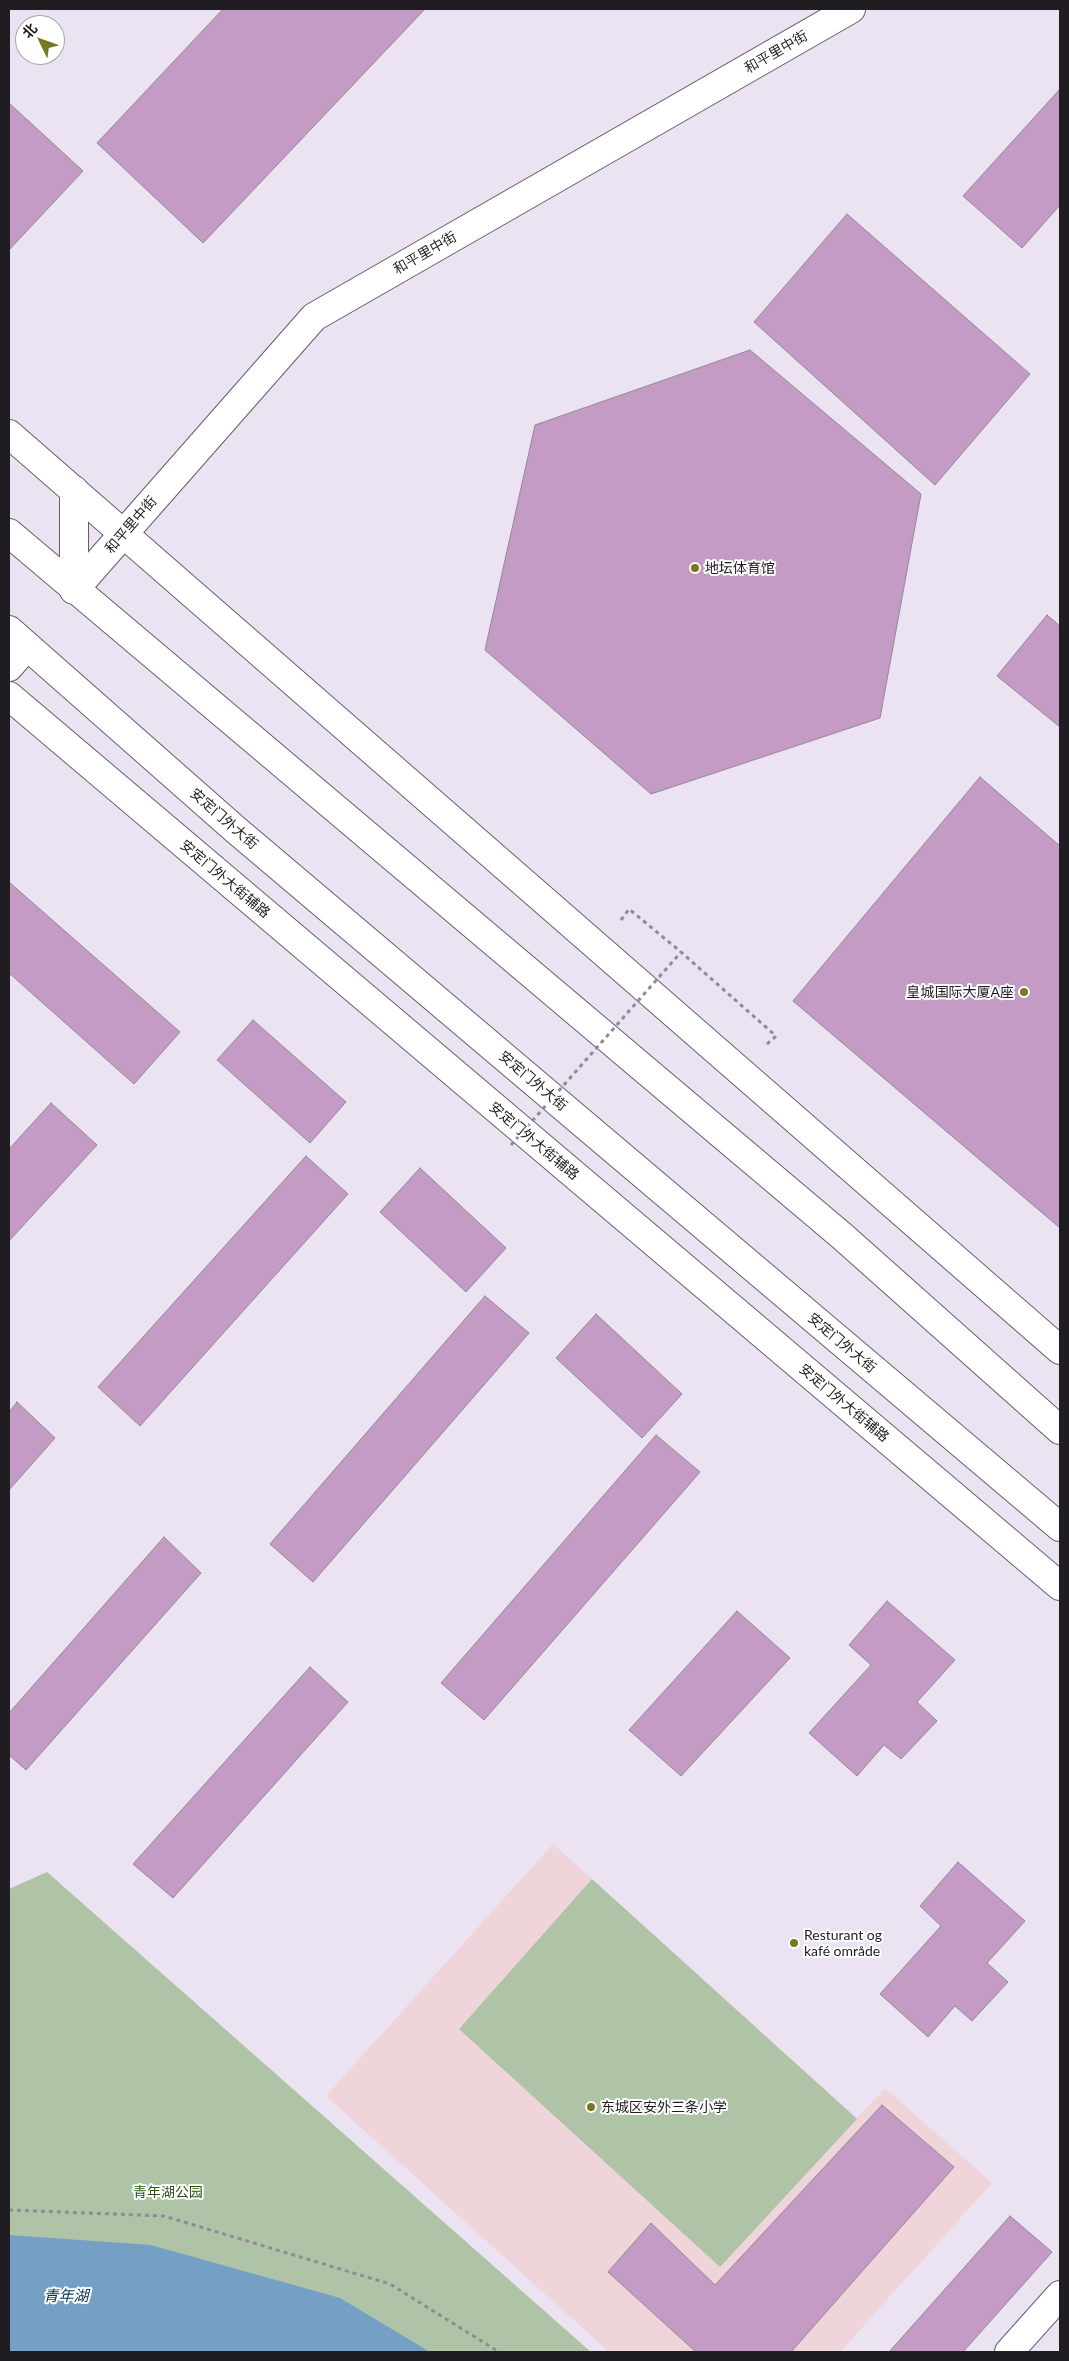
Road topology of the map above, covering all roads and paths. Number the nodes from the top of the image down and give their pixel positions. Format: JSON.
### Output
{"nodes":[{"id":1,"x":851,"y":9,"type":"edge"},
{"id":2,"x":9,"y":434,"type":"edge"},
{"id":3,"x":74,"y":490,"type":"junction"},
{"id":4,"x":9,"y":534,"type":"edge"},
{"id":5,"x":124,"y":534,"type":"junction"},
{"id":6,"x":74,"y":590,"type":"junction"},
{"id":7,"x":18,"y":638,"type":"edge"},
{"id":8,"x":9,"y":667,"type":"edge"},
{"id":9,"x":9,"y":696,"type":"edge"},
{"id":10,"x":621,"y":920,"type":"dead end"},
{"id":11,"x":681,"y":952,"type":"junction"},
{"id":12,"x":764,"y":1046,"type":"dead end"},
{"id":13,"x":511,"y":1145,"type":"dead end"},
{"id":14,"x":1060,"y":1350,"type":"edge"},
{"id":15,"x":1060,"y":1430,"type":"edge"},
{"id":16,"x":1060,"y":1528,"type":"edge"},
{"id":17,"x":1060,"y":1586,"type":"edge"},
{"id":18,"x":9,"y":2210,"type":"edge"},
{"id":19,"x":1060,"y":2295,"type":"edge"},
{"id":20,"x":499,"y":2352,"type":"edge"},
{"id":21,"x":1009,"y":2352,"type":"edge"}],
"edges":[{"from":1,"to":5,"type":"street","name":"和平里中街"},
{"from":2,"to":3,"type":"street"},
{"from":3,"to":5,"type":"street"},
{"from":3,"to":6,"type":"street"},
{"from":4,"to":6,"type":"street"},
{"from":5,"to":6,"type":"street","name":"和平里中街"},
{"from":5,"to":14,"type":"street"},
{"from":6,"to":15,"type":"street"},
{"from":7,"to":8,"type":"street"},
{"from":7,"to":16,"type":"street","name":"安定门外大街"},
{"from":9,"to":17,"type":"street","name":"安定门外大街辅路"},
{"from":10,"to":11,"type":"path"},
{"from":11,"to":12,"type":"path"},
{"from":11,"to":13,"type":"path","bridge":true},
{"from":18,"to":20,"type":"path"},
{"from":19,"to":21,"type":"street"}]}
